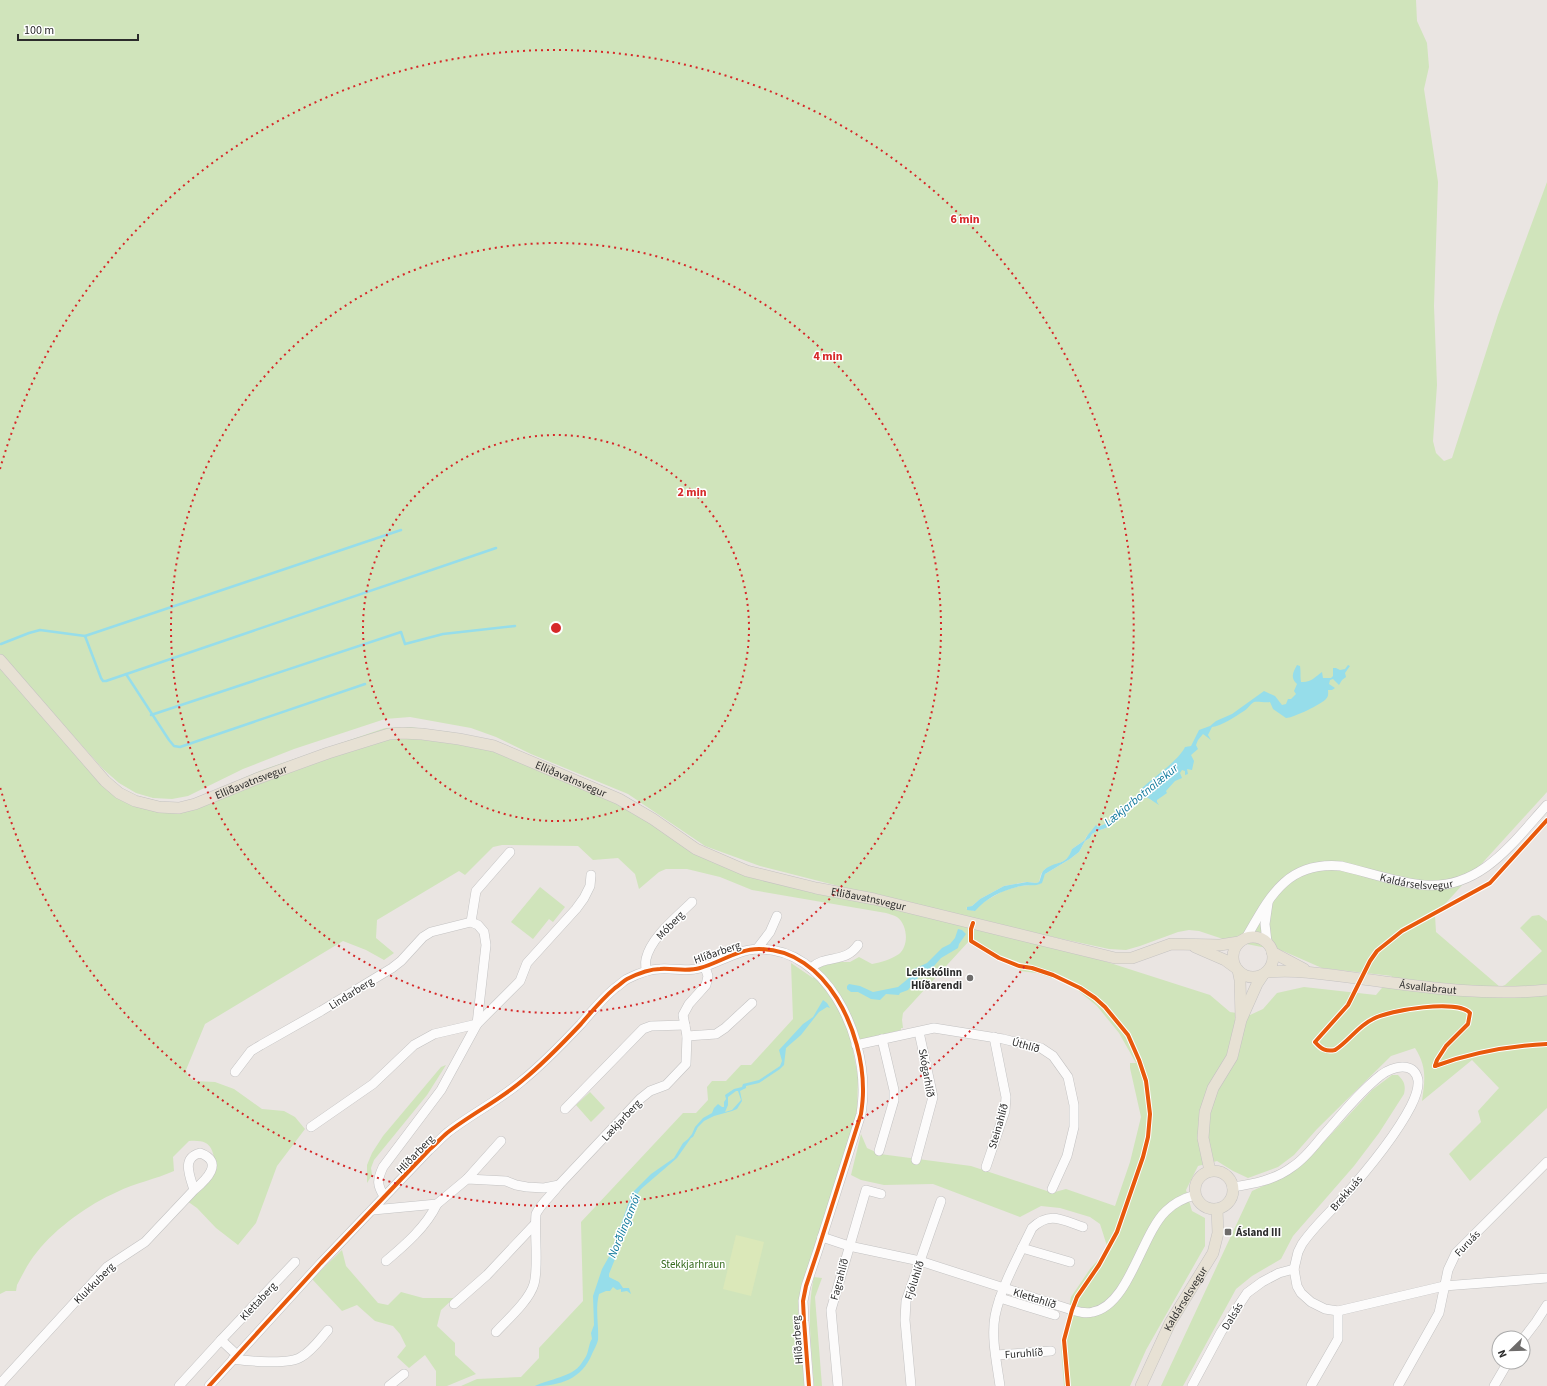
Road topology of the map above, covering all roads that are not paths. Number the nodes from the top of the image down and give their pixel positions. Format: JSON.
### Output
{"nodes":[{"id":1,"x":0,"y":660,"type":"edge"},
{"id":2,"x":1547,"y":805,"type":"edge"},
{"id":3,"x":510,"y":852,"type":"dead end"},
{"id":4,"x":591,"y":875,"type":"dead end"},
{"id":5,"x":1269,"y":900,"type":"junction"},
{"id":6,"x":692,"y":902,"type":"dead end"},
{"id":7,"x":777,"y":916,"type":"dead end"},
{"id":8,"x":471,"y":922,"type":"junction"},
{"id":9,"x":1242,"y":940,"type":"junction"},
{"id":10,"x":1266,"y":942,"type":"junction"},
{"id":11,"x":858,"y":945,"type":"dead end"},
{"id":12,"x":1189,"y":945,"type":"junction"},
{"id":13,"x":757,"y":949,"type":"junction"},
{"id":14,"x":1272,"y":952,"type":"junction"},
{"id":15,"x":706,"y":967,"type":"junction"},
{"id":16,"x":811,"y":968,"type":"junction"},
{"id":17,"x":1237,"y":969,"type":"junction"},
{"id":18,"x":646,"y":972,"type":"junction"},
{"id":19,"x":1310,"y":972,"type":"junction"},
{"id":20,"x":1265,"y":973,"type":"junction"},
{"id":21,"x":1547,"y":990,"type":"edge"},
{"id":22,"x":752,"y":1003,"type":"dead end"},
{"id":23,"x":1241,"y":1020,"type":"junction"},
{"id":24,"x":477,"y":1024,"type":"junction"},
{"id":25,"x":685,"y":1024,"type":"junction"},
{"id":26,"x":919,"y":1032,"type":"junction"},
{"id":27,"x":687,"y":1036,"type":"junction"},
{"id":28,"x":994,"y":1037,"type":"junction"},
{"id":29,"x":882,"y":1039,"type":"junction"},
{"id":30,"x":856,"y":1044,"type":"junction"},
{"id":31,"x":235,"y":1072,"type":"dead end"},
{"id":32,"x":565,"y":1109,"type":"dead end"},
{"id":33,"x":311,"y":1127,"type":"dead end"},
{"id":34,"x":501,"y":1141,"type":"dead end"},
{"id":35,"x":879,"y":1151,"type":"dead end"},
{"id":36,"x":916,"y":1160,"type":"dead end"},
{"id":37,"x":1547,"y":1162,"type":"edge"},
{"id":38,"x":986,"y":1167,"type":"dead end"},
{"id":39,"x":1210,"y":1171,"type":"junction"},
{"id":40,"x":467,"y":1179,"type":"junction"},
{"id":41,"x":559,"y":1185,"type":"junction"},
{"id":42,"x":1232,"y":1187,"type":"junction"},
{"id":43,"x":1052,"y":1189,"type":"dead end"},
{"id":44,"x":194,"y":1190,"type":"dead end"},
{"id":45,"x":881,"y":1194,"type":"dead end"},
{"id":46,"x":1195,"y":1194,"type":"junction"},
{"id":47,"x":384,"y":1196,"type":"junction"},
{"id":48,"x":942,"y":1201,"type":"dead end"},
{"id":49,"x":436,"y":1204,"type":"junction"},
{"id":50,"x":1217,"y":1209,"type":"junction"},
{"id":51,"x":373,"y":1210,"type":"junction"},
{"id":52,"x":535,"y":1224,"type":"junction"},
{"id":53,"x":1083,"y":1227,"type":"dead end"},
{"id":54,"x":822,"y":1237,"type":"junction"},
{"id":55,"x":848,"y":1246,"type":"junction"},
{"id":56,"x":1022,"y":1248,"type":"junction"},
{"id":57,"x":386,"y":1261,"type":"dead end"},
{"id":58,"x":920,"y":1261,"type":"junction"},
{"id":59,"x":295,"y":1262,"type":"dead end"},
{"id":60,"x":1070,"y":1262,"type":"dead end"},
{"id":61,"x":1294,"y":1269,"type":"junction"},
{"id":62,"x":1547,"y":1278,"type":"edge"},
{"id":63,"x":1444,"y":1286,"type":"junction"},
{"id":64,"x":1004,"y":1288,"type":"junction"},
{"id":65,"x":1000,"y":1298,"type":"junction"},
{"id":66,"x":454,"y":1304,"type":"dead end"},
{"id":67,"x":1547,"y":1305,"type":"edge"},
{"id":68,"x":1338,"y":1310,"type":"junction"},
{"id":69,"x":1055,"y":1315,"type":"dead end"},
{"id":70,"x":328,"y":1330,"type":"dead end"},
{"id":71,"x":1530,"y":1330,"type":"edge"},
{"id":72,"x":496,"y":1332,"type":"dead end"},
{"id":73,"x":221,"y":1340,"type":"junction"},
{"id":74,"x":1052,"y":1351,"type":"dead end"},
{"id":75,"x":996,"y":1355,"type":"junction"},
{"id":76,"x":235,"y":1357,"type":"junction"},
{"id":77,"x":1503,"y":1370,"type":"edge"},
{"id":78,"x":404,"y":1374,"type":"dead end"},
{"id":79,"x":0,"y":1384,"type":"edge"},
{"id":80,"x":179,"y":1386,"type":"edge"},
{"id":81,"x":209,"y":1386,"type":"edge"},
{"id":82,"x":390,"y":1386,"type":"edge"},
{"id":83,"x":809,"y":1386,"type":"edge"},
{"id":84,"x":838,"y":1386,"type":"edge"},
{"id":85,"x":911,"y":1386,"type":"edge"},
{"id":86,"x":1000,"y":1386,"type":"edge"},
{"id":87,"x":1141,"y":1386,"type":"edge"},
{"id":88,"x":1192,"y":1386,"type":"edge"},
{"id":89,"x":1311,"y":1386,"type":"edge"},
{"id":90,"x":1398,"y":1386,"type":"edge"},
{"id":91,"x":1494,"y":1386,"type":"edge"}],
"edges":[{"from":1,"to":12,"type":"main road","name":"Elliðavatnsvegur"},
{"from":2,"to":5,"type":"street","name":"Kaldárselsvegur"},
{"from":3,"to":8,"type":"street"},
{"from":4,"to":24,"type":"street"},
{"from":5,"to":9,"type":"street","name":"Kaldárselsvegur"},
{"from":5,"to":10,"type":"street"},
{"from":6,"to":18,"type":"street","name":"Móberg"},
{"from":7,"to":13,"type":"street"},
{"from":8,"to":24,"type":"street"},
{"from":8,"to":31,"type":"street","name":"Lindarberg"},
{"from":9,"to":10,"type":"main road"},
{"from":9,"to":12,"type":"main road","name":"Elliðavatnsvegur"},
{"from":9,"to":17,"type":"main road"},
{"from":10,"to":14,"type":"main road"},
{"from":11,"to":16,"type":"street"},
{"from":12,"to":17,"type":"main road","name":"Elliðavatnsvegur"},
{"from":13,"to":15,"type":"street","name":"Hlíðarberg"},
{"from":13,"to":16,"type":"street","name":"Hlíðarberg"},
{"from":14,"to":19,"type":"main road","name":"Ásvallabraut"},
{"from":14,"to":20,"type":"main road"},
{"from":15,"to":18,"type":"street","name":"Hlíðarberg"},
{"from":15,"to":25,"type":"street","name":"Lækjarberg"},
{"from":16,"to":30,"type":"street","name":"Hlíðarberg"},
{"from":17,"to":20,"type":"main road"},
{"from":17,"to":23,"type":"main road"},
{"from":18,"to":47,"type":"street","name":"Hlíðarberg"},
{"from":19,"to":20,"type":"main road","name":"Ásvallabraut"},
{"from":19,"to":21,"type":"main road","name":"Ásvallabraut"},
{"from":20,"to":23,"type":"main road"},
{"from":22,"to":27,"type":"street"},
{"from":23,"to":39,"type":"main road"},
{"from":24,"to":33,"type":"street"},
{"from":24,"to":47,"type":"street"},
{"from":25,"to":27,"type":"street","name":"Lækjarberg"},
{"from":25,"to":32,"type":"street"},
{"from":26,"to":28,"type":"street","name":"Úthlíð"},
{"from":26,"to":29,"type":"street","name":"Úthlíð"},
{"from":26,"to":36,"type":"street","name":"Skógarhlíð"},
{"from":27,"to":41,"type":"street","name":"Lækjarberg"},
{"from":28,"to":38,"type":"street","name":"Steinahlíð"},
{"from":28,"to":43,"type":"street","name":"Úthlíð"},
{"from":29,"to":30,"type":"street","name":"Úthlíð"},
{"from":29,"to":35,"type":"street"},
{"from":30,"to":54,"type":"street","name":"Hlíðarberg"},
{"from":34,"to":40,"type":"street"},
{"from":37,"to":63,"type":"street","name":"Furuás"},
{"from":39,"to":42,"type":"main road"},
{"from":39,"to":46,"type":"main road"},
{"from":40,"to":41,"type":"street"},
{"from":40,"to":49,"type":"street"},
{"from":41,"to":52,"type":"street","name":"Lækjarberg"},
{"from":42,"to":50,"type":"main road"},
{"from":42,"to":61,"type":"street","name":"Brekkuás"},
{"from":44,"to":79,"type":"street","name":"Klukkuberg"},
{"from":45,"to":55,"type":"street","name":"Fagrahlíð"},
{"from":46,"to":50,"type":"main road"},
{"from":46,"to":64,"type":"street","name":"Klettahlíð"},
{"from":47,"to":51,"type":"street","name":"Hlíðarberg"},
{"from":48,"to":58,"type":"street","name":"Fjóluhlíð"},
{"from":49,"to":51,"type":"street"},
{"from":49,"to":57,"type":"street"},
{"from":50,"to":87,"type":"main road","name":"Kaldárselsvegur"},
{"from":51,"to":76,"type":"street","name":"Hlíðarberg"},
{"from":52,"to":66,"type":"street","name":"Lækjarberg"},
{"from":52,"to":72,"type":"street","name":"Lækjarberg"},
{"from":53,"to":56,"type":"street","name":"Furuhlíð"},
{"from":54,"to":55,"type":"street","name":"Klettahlíð"},
{"from":54,"to":83,"type":"street","name":"Hlíðarberg"},
{"from":55,"to":58,"type":"street","name":"Klettahlíð"},
{"from":55,"to":84,"type":"street","name":"Fagrahlíð"},
{"from":56,"to":60,"type":"street"},
{"from":56,"to":64,"type":"street","name":"Furuhlíð"},
{"from":58,"to":64,"type":"street","name":"Klettahlíð"},
{"from":58,"to":85,"type":"street","name":"Fjóluhlíð"},
{"from":59,"to":73,"type":"street","name":"Klettaberg"},
{"from":61,"to":68,"type":"street"},
{"from":61,"to":88,"type":"street","name":"Dalsás"},
{"from":62,"to":63,"type":"street"},
{"from":63,"to":68,"type":"street"},
{"from":63,"to":90,"type":"street","name":"Furuás"},
{"from":64,"to":65,"type":"street","name":"Furuhlíð"},
{"from":65,"to":69,"type":"street"},
{"from":65,"to":75,"type":"street","name":"Furuhlíð"},
{"from":67,"to":71,"type":"street"},
{"from":68,"to":89,"type":"street"},
{"from":70,"to":76,"type":"street"},
{"from":73,"to":76,"type":"street"},
{"from":73,"to":80,"type":"street","name":"Klettaberg"},
{"from":74,"to":75,"type":"street","name":"Furuhlíð"},
{"from":75,"to":86,"type":"street","name":"Furuhlíð"},
{"from":76,"to":81,"type":"street","name":"Hlíðarberg"},
{"from":77,"to":91,"type":"street"},
{"from":78,"to":82,"type":"street"}]}
